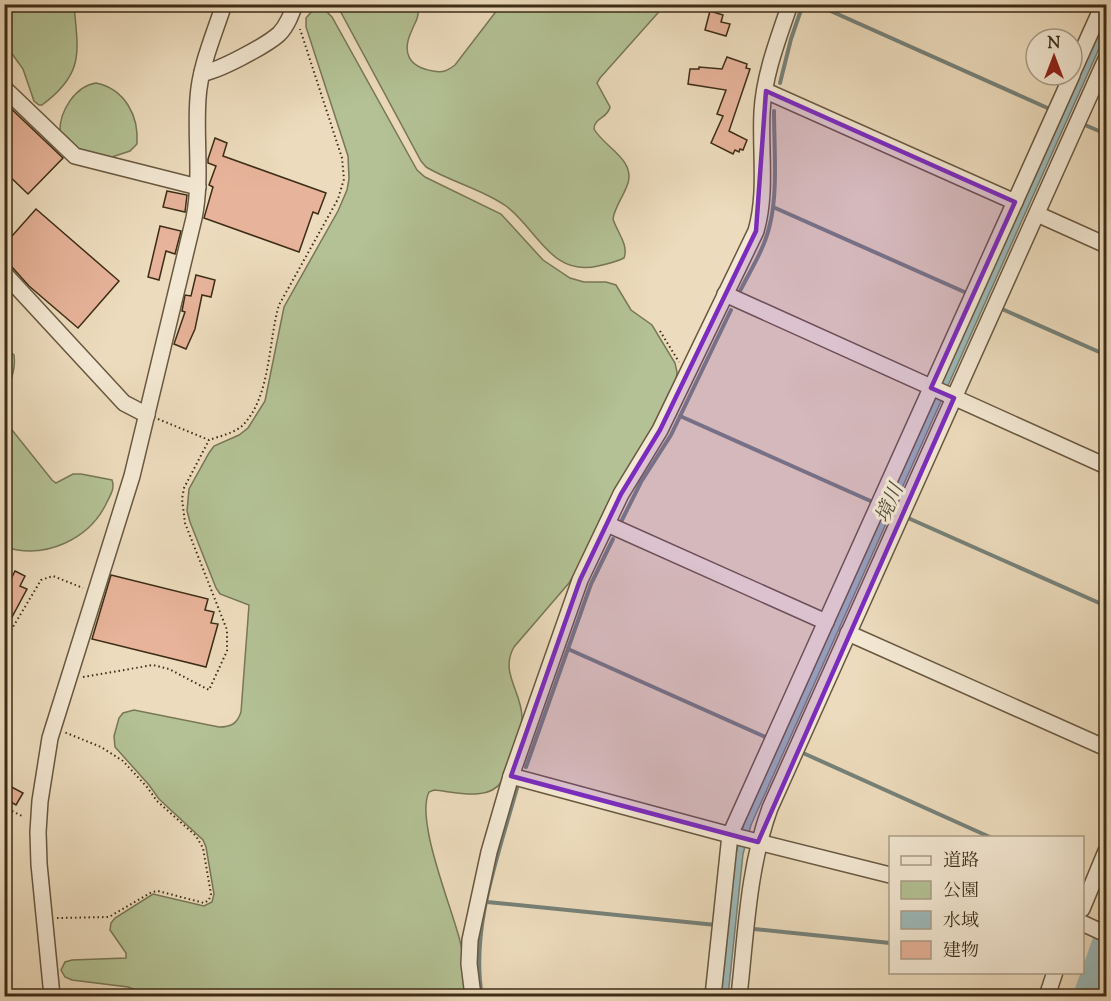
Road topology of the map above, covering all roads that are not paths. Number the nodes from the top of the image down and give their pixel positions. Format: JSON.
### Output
{"nodes":[{"id":1,"x":224,"y":4,"type":"edge"},
{"id":2,"x":790,"y":4,"type":"edge"},
{"id":3,"x":1104,"y":6,"type":"edge"},
{"id":4,"x":292,"y":11,"type":"edge"},
{"id":5,"x":1084,"y":49,"type":"edge"},
{"id":6,"x":1107,"y":58,"type":"edge"},
{"id":7,"x":202,"y":73,"type":"junction"},
{"id":8,"x":1067,"y":87,"type":"edge"},
{"id":9,"x":4,"y":88,"type":"edge"},
{"id":10,"x":765,"y":92,"type":"junction"},
{"id":11,"x":198,"y":188,"type":"junction"},
{"id":12,"x":1015,"y":202,"type":"junction"},
{"id":13,"x":1037,"y":214,"type":"junction"},
{"id":14,"x":1107,"y":245,"type":"edge"},
{"id":15,"x":4,"y":273,"type":"edge"},
{"id":16,"x":725,"y":294,"type":"junction"},
{"id":17,"x":942,"y":392,"type":"junction"},
{"id":18,"x":147,"y":415,"type":"junction"},
{"id":19,"x":1107,"y":466,"type":"edge"},
{"id":20,"x":607,"y":524,"type":"junction"},
{"id":21,"x":826,"y":622,"type":"junction"},
{"id":22,"x":848,"y":633,"type":"junction"},
{"id":23,"x":1107,"y":748,"type":"edge"},
{"id":24,"x":511,"y":776,"type":"junction"},
{"id":25,"x":744,"y":839,"type":"junction"},
{"id":26,"x":1107,"y":851,"type":"edge"},
{"id":27,"x":889,"y":875,"type":"edge"},
{"id":28,"x":1084,"y":916,"type":"edge"},
{"id":29,"x":1084,"y":920,"type":"edge"},
{"id":30,"x":1107,"y":934,"type":"edge"},
{"id":31,"x":1053,"y":974,"type":"edge"},
{"id":32,"x":52,"y":996,"type":"edge"},
{"id":33,"x":473,"y":996,"type":"edge"},
{"id":34,"x":713,"y":996,"type":"edge"},
{"id":35,"x":740,"y":996,"type":"edge"},
{"id":36,"x":1047,"y":996,"type":"edge"}],
"edges":[{"from":1,"to":7,"type":"street"},
{"from":2,"to":10,"type":"street"},
{"from":3,"to":5,"type":"street"},
{"from":4,"to":7,"type":"street"},
{"from":6,"to":13,"type":"street"},
{"from":7,"to":11,"type":"street"},
{"from":8,"to":12,"type":"street"},
{"from":9,"to":11,"type":"street"},
{"from":10,"to":12,"type":"street"},
{"from":10,"to":16,"type":"street"},
{"from":11,"to":18,"type":"street"},
{"from":12,"to":17,"type":"street"},
{"from":13,"to":14,"type":"street"},
{"from":13,"to":17,"type":"street"},
{"from":15,"to":18,"type":"street"},
{"from":16,"to":17,"type":"street"},
{"from":16,"to":20,"type":"street"},
{"from":17,"to":19,"type":"street"},
{"from":17,"to":21,"type":"street"},
{"from":17,"to":22,"type":"street"},
{"from":18,"to":32,"type":"street"},
{"from":20,"to":21,"type":"street"},
{"from":20,"to":24,"type":"street"},
{"from":21,"to":25,"type":"street"},
{"from":22,"to":23,"type":"street"},
{"from":22,"to":25,"type":"street"},
{"from":24,"to":25,"type":"street"},
{"from":24,"to":33,"type":"street"},
{"from":25,"to":27,"type":"street"},
{"from":25,"to":34,"type":"street"},
{"from":25,"to":35,"type":"street"},
{"from":26,"to":28,"type":"street"},
{"from":29,"to":30,"type":"street"},
{"from":31,"to":36,"type":"street"}]}
